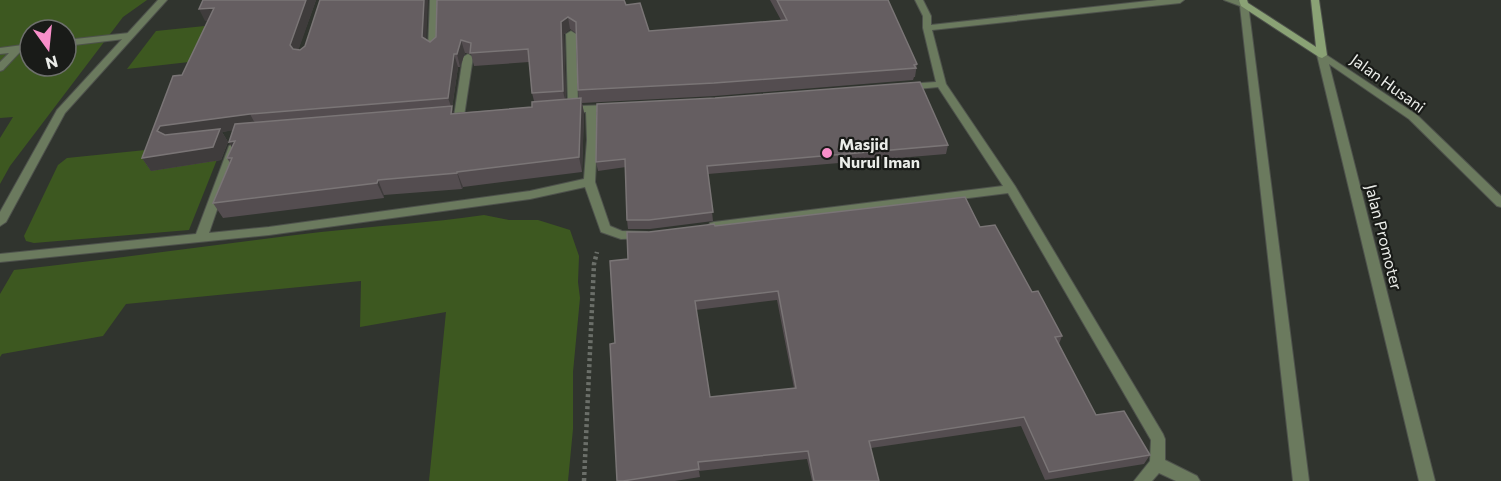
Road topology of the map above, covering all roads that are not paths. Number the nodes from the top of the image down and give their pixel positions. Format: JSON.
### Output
{"nodes":[{"id":1,"x":163,"y":0,"type":"edge"},
{"id":2,"x":434,"y":0,"type":"edge"},
{"id":3,"x":919,"y":0,"type":"edge"},
{"id":4,"x":1180,"y":0,"type":"edge"},
{"id":5,"x":1228,"y":0,"type":"edge"},
{"id":6,"x":1315,"y":0,"type":"edge"},
{"id":7,"x":1244,"y":2,"type":"edge"},
{"id":8,"x":927,"y":28,"type":"junction"},
{"id":9,"x":571,"y":34,"type":"edge"},
{"id":10,"x":129,"y":36,"type":"junction"},
{"id":11,"x":78,"y":42,"type":"edge"},
{"id":12,"x":18,"y":49,"type":"joint"},
{"id":13,"x":433,"y":49,"type":"edge"},
{"id":14,"x":0,"y":51,"type":"edge"},
{"id":15,"x":1322,"y":55,"type":"junction"},
{"id":16,"x":468,"y":57,"type":"edge"},
{"id":17,"x":0,"y":68,"type":"edge"},
{"id":18,"x":941,"y":84,"type":"junction"},
{"id":19,"x":894,"y":87,"type":"edge"},
{"id":20,"x":625,"y":107,"type":"edge"},
{"id":21,"x":591,"y":109,"type":"junction"},
{"id":22,"x":459,"y":116,"type":"edge"},
{"id":23,"x":227,"y":136,"type":"dead end"},
{"id":24,"x":589,"y":182,"type":"junction"},
{"id":25,"x":1011,"y":189,"type":"junction"},
{"id":26,"x":1501,"y":202,"type":"edge"},
{"id":27,"x":0,"y":222,"type":"edge"},
{"id":28,"x":705,"y":227,"type":"edge"},
{"id":29,"x":661,"y":233,"type":"edge"},
{"id":30,"x":201,"y":238,"type":"junction"},
{"id":31,"x":0,"y":258,"type":"edge"},
{"id":32,"x":1157,"y":464,"type":"junction"},
{"id":33,"x":1142,"y":481,"type":"edge"},
{"id":34,"x":1192,"y":481,"type":"edge"},
{"id":35,"x":1301,"y":481,"type":"edge"},
{"id":36,"x":1427,"y":481,"type":"edge"}],
"edges":[{"from":1,"to":10,"type":"street"},
{"from":2,"to":13,"type":"street"},
{"from":3,"to":8,"type":"street"},
{"from":4,"to":8,"type":"street"},
{"from":5,"to":7,"type":"street"},
{"from":6,"to":15,"type":"street","name":"Jalan Promoter"},
{"from":7,"to":15,"type":"street","name":"Jalan Husani"},
{"from":7,"to":35,"type":"street"},
{"from":8,"to":18,"type":"street"},
{"from":9,"to":21,"type":"street"},
{"from":10,"to":11,"type":"street"},
{"from":10,"to":27,"type":"street"},
{"from":12,"to":14,"type":"street"},
{"from":12,"to":17,"type":"street"},
{"from":15,"to":26,"type":"street","name":"Jalan Husani"},
{"from":15,"to":36,"type":"street","name":"Jalan Promoter"},
{"from":16,"to":22,"type":"street"},
{"from":18,"to":19,"type":"street"},
{"from":18,"to":25,"type":"street"},
{"from":20,"to":21,"type":"street"},
{"from":21,"to":24,"type":"street"},
{"from":23,"to":30,"type":"street"},
{"from":24,"to":29,"type":"street"},
{"from":24,"to":30,"type":"street"},
{"from":25,"to":28,"type":"street"},
{"from":25,"to":32,"type":"street"},
{"from":30,"to":31,"type":"street"},
{"from":32,"to":33,"type":"street"},
{"from":32,"to":34,"type":"street"}]}
